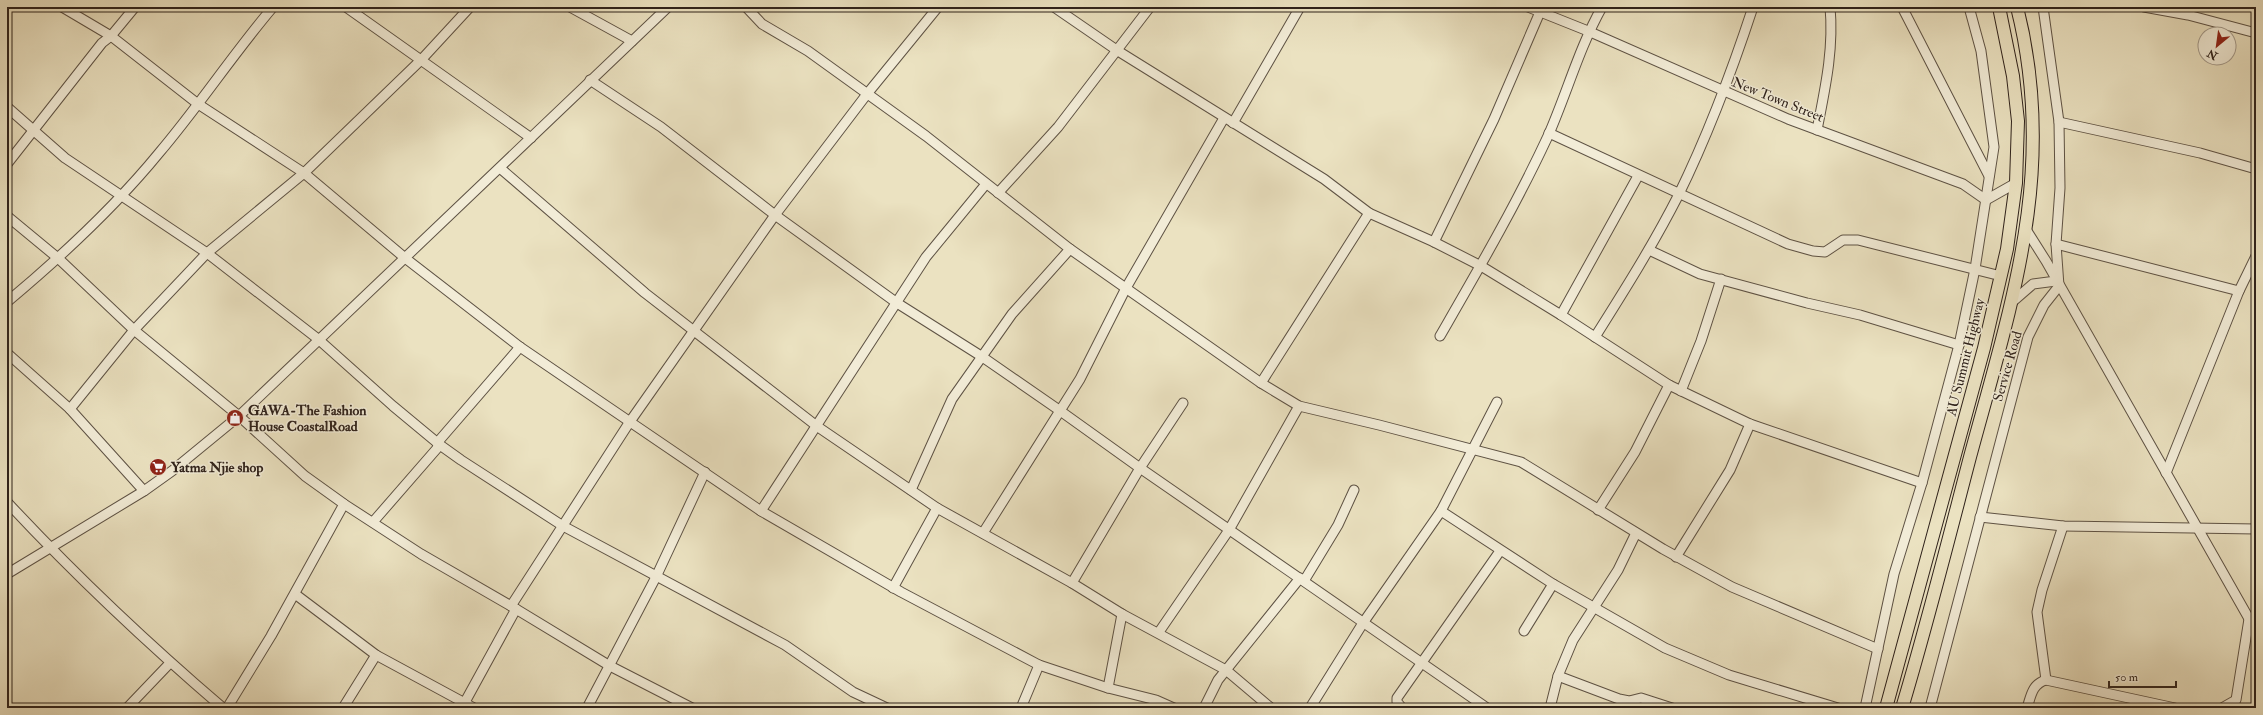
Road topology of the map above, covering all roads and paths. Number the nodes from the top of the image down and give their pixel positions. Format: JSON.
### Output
{"nodes":[{"id":1,"x":62,"y":7,"type":"edge"},
{"id":2,"x":135,"y":7,"type":"edge"},
{"id":3,"x":273,"y":7,"type":"edge"},
{"id":4,"x":346,"y":7,"type":"edge"},
{"id":5,"x":470,"y":7,"type":"edge"},
{"id":6,"x":570,"y":7,"type":"edge"},
{"id":7,"x":668,"y":7,"type":"edge"},
{"id":8,"x":746,"y":7,"type":"edge"},
{"id":9,"x":938,"y":7,"type":"edge"},
{"id":10,"x":1054,"y":7,"type":"edge"},
{"id":11,"x":1150,"y":7,"type":"edge"},
{"id":12,"x":1300,"y":7,"type":"edge"},
{"id":13,"x":1528,"y":7,"type":"edge"},
{"id":14,"x":1602,"y":7,"type":"edge"},
{"id":15,"x":1753,"y":7,"type":"edge"},
{"id":16,"x":1830,"y":7,"type":"edge"},
{"id":17,"x":1902,"y":7,"type":"edge"},
{"id":18,"x":1969,"y":7,"type":"edge"},
{"id":19,"x":1999,"y":7,"type":"edge"},
{"id":20,"x":2017,"y":7,"type":"edge"},
{"id":21,"x":2043,"y":7,"type":"edge"},
{"id":22,"x":2144,"y":7,"type":"edge"},
{"id":23,"x":1540,"y":12,"type":"junction"},
{"id":24,"x":1588,"y":31,"type":"junction"},
{"id":25,"x":2256,"y":33,"type":"edge"},
{"id":26,"x":111,"y":36,"type":"junction"},
{"id":27,"x":632,"y":41,"type":"junction"},
{"id":28,"x":1118,"y":51,"type":"junction"},
{"id":29,"x":422,"y":59,"type":"junction"},
{"id":30,"x":590,"y":80,"type":"junction"},
{"id":31,"x":1724,"y":92,"type":"junction"},
{"id":32,"x":867,"y":94,"type":"junction"},
{"id":33,"x":198,"y":104,"type":"junction"},
{"id":34,"x":7,"y":107,"type":"edge"},
{"id":35,"x":1224,"y":118,"type":"junction"},
{"id":36,"x":2059,"y":122,"type":"junction"},
{"id":37,"x":1233,"y":123,"type":"junction"},
{"id":38,"x":33,"y":130,"type":"junction"},
{"id":39,"x":1817,"y":130,"type":"junction"},
{"id":40,"x":1549,"y":134,"type":"junction"},
{"id":41,"x":531,"y":138,"type":"junction"},
{"id":42,"x":7,"y":164,"type":"edge"},
{"id":43,"x":500,"y":168,"type":"junction"},
{"id":44,"x":2256,"y":169,"type":"edge"},
{"id":45,"x":304,"y":173,"type":"junction"},
{"id":46,"x":1638,"y":176,"type":"junction"},
{"id":47,"x":1989,"y":176,"type":"junction"},
{"id":48,"x":2016,"y":183,"type":"junction"},
{"id":49,"x":986,"y":184,"type":"junction"},
{"id":50,"x":998,"y":193,"type":"junction"},
{"id":51,"x":1678,"y":195,"type":"junction"},
{"id":52,"x":122,"y":196,"type":"junction"},
{"id":53,"x":1986,"y":200,"type":"junction"},
{"id":54,"x":1369,"y":213,"type":"junction"},
{"id":55,"x":775,"y":215,"type":"junction"},
{"id":56,"x":7,"y":216,"type":"edge"},
{"id":57,"x":2027,"y":231,"type":"junction"},
{"id":58,"x":1434,"y":242,"type":"junction"},
{"id":59,"x":2056,"y":244,"type":"junction"},
{"id":60,"x":1070,"y":249,"type":"junction"},
{"id":61,"x":1649,"y":250,"type":"junction"},
{"id":62,"x":208,"y":253,"type":"junction"},
{"id":63,"x":2256,"y":256,"type":"edge"},
{"id":64,"x":405,"y":258,"type":"junction"},
{"id":65,"x":59,"y":259,"type":"junction"},
{"id":66,"x":1480,"y":266,"type":"junction"},
{"id":67,"x":1974,"y":269,"type":"junction"},
{"id":68,"x":2001,"y":276,"type":"junction"},
{"id":69,"x":1721,"y":279,"type":"junction"},
{"id":70,"x":2058,"y":283,"type":"junction"},
{"id":71,"x":1126,"y":288,"type":"junction"},
{"id":72,"x":2239,"y":291,"type":"junction"},
{"id":73,"x":7,"y":302,"type":"edge"},
{"id":74,"x":897,"y":303,"type":"junction"},
{"id":75,"x":2011,"y":303,"type":"junction"},
{"id":76,"x":1561,"y":314,"type":"junction"},
{"id":77,"x":134,"y":330,"type":"junction"},
{"id":78,"x":694,"y":331,"type":"junction"},
{"id":79,"x":1440,"y":336,"type":"dead end"},
{"id":80,"x":1595,"y":337,"type":"junction"},
{"id":81,"x":318,"y":339,"type":"junction"},
{"id":82,"x":1959,"y":345,"type":"junction"},
{"id":83,"x":520,"y":347,"type":"junction"},
{"id":84,"x":7,"y":353,"type":"edge"},
{"id":85,"x":981,"y":356,"type":"junction"},
{"id":86,"x":1261,"y":383,"type":"junction"},
{"id":87,"x":1669,"y":385,"type":"junction"},
{"id":88,"x":1681,"y":391,"type":"junction"},
{"id":89,"x":1497,"y":402,"type":"dead end"},
{"id":90,"x":1183,"y":403,"type":"dead end"},
{"id":91,"x":1299,"y":406,"type":"junction"},
{"id":92,"x":70,"y":409,"type":"junction"},
{"id":93,"x":1060,"y":410,"type":"junction"},
{"id":94,"x":239,"y":416,"type":"junction"},
{"id":95,"x":629,"y":423,"type":"junction"},
{"id":96,"x":1750,"y":424,"type":"junction"},
{"id":97,"x":818,"y":427,"type":"junction"},
{"id":98,"x":438,"y":444,"type":"junction"},
{"id":99,"x":1473,"y":450,"type":"junction"},
{"id":100,"x":1140,"y":468,"type":"junction"},
{"id":101,"x":705,"y":472,"type":"junction"},
{"id":102,"x":2166,"y":473,"type":"junction"},
{"id":103,"x":1922,"y":483,"type":"junction"},
{"id":104,"x":911,"y":490,"type":"junction"},
{"id":105,"x":1354,"y":490,"type":"dead end"},
{"id":106,"x":144,"y":491,"type":"junction"},
{"id":107,"x":7,"y":502,"type":"edge"},
{"id":108,"x":344,"y":504,"type":"junction"},
{"id":109,"x":937,"y":508,"type":"junction"},
{"id":110,"x":1598,"y":510,"type":"junction"},
{"id":111,"x":761,"y":511,"type":"junction"},
{"id":112,"x":1441,"y":511,"type":"junction"},
{"id":113,"x":1980,"y":517,"type":"junction"},
{"id":114,"x":373,"y":522,"type":"junction"},
{"id":115,"x":563,"y":526,"type":"junction"},
{"id":116,"x":2063,"y":526,"type":"junction"},
{"id":117,"x":2198,"y":526,"type":"junction"},
{"id":118,"x":2256,"y":529,"type":"edge"},
{"id":119,"x":1229,"y":530,"type":"junction"},
{"id":120,"x":984,"y":533,"type":"junction"},
{"id":121,"x":1636,"y":533,"type":"junction"},
{"id":122,"x":50,"y":548,"type":"junction"},
{"id":123,"x":1500,"y":551,"type":"junction"},
{"id":124,"x":1676,"y":557,"type":"junction"},
{"id":125,"x":7,"y":574,"type":"edge"},
{"id":126,"x":656,"y":577,"type":"junction"},
{"id":127,"x":1302,"y":579,"type":"junction"},
{"id":128,"x":1072,"y":583,"type":"junction"},
{"id":129,"x":1553,"y":584,"type":"junction"},
{"id":130,"x":893,"y":588,"type":"junction"},
{"id":131,"x":295,"y":594,"type":"junction"},
{"id":132,"x":514,"y":607,"type":"junction"},
{"id":133,"x":1593,"y":607,"type":"junction"},
{"id":134,"x":1122,"y":614,"type":"junction"},
{"id":135,"x":2249,"y":619,"type":"junction"},
{"id":136,"x":1363,"y":623,"type":"junction"},
{"id":137,"x":1524,"y":631,"type":"dead end"},
{"id":138,"x":2256,"y":631,"type":"edge"},
{"id":139,"x":1159,"y":632,"type":"junction"},
{"id":140,"x":1878,"y":650,"type":"junction"},
{"id":141,"x":376,"y":656,"type":"junction"},
{"id":142,"x":1421,"y":662,"type":"junction"},
{"id":143,"x":170,"y":663,"type":"junction"},
{"id":144,"x":1039,"y":665,"type":"junction"},
{"id":145,"x":610,"y":666,"type":"junction"},
{"id":146,"x":1226,"y":670,"type":"junction"},
{"id":147,"x":1558,"y":676,"type":"junction"},
{"id":148,"x":2046,"y":680,"type":"junction"},
{"id":149,"x":1108,"y":688,"type":"junction"},
{"id":150,"x":2236,"y":700,"type":"junction"},
{"id":151,"x":465,"y":702,"type":"junction"},
{"id":152,"x":127,"y":708,"type":"edge"},
{"id":153,"x":223,"y":708,"type":"edge"},
{"id":154,"x":227,"y":708,"type":"edge"},
{"id":155,"x":343,"y":708,"type":"edge"},
{"id":156,"x":474,"y":708,"type":"edge"},
{"id":157,"x":587,"y":708,"type":"edge"},
{"id":158,"x":692,"y":708,"type":"edge"},
{"id":159,"x":887,"y":708,"type":"edge"},
{"id":160,"x":1021,"y":708,"type":"edge"},
{"id":161,"x":1174,"y":708,"type":"edge"},
{"id":162,"x":1204,"y":708,"type":"edge"},
{"id":163,"x":1271,"y":708,"type":"edge"},
{"id":164,"x":1310,"y":708,"type":"edge"},
{"id":165,"x":1402,"y":708,"type":"edge"},
{"id":166,"x":1487,"y":708,"type":"edge"},
{"id":167,"x":1550,"y":708,"type":"edge"},
{"id":168,"x":1672,"y":708,"type":"edge"},
{"id":169,"x":1838,"y":708,"type":"edge"},
{"id":170,"x":1865,"y":708,"type":"edge"},
{"id":171,"x":1886,"y":708,"type":"edge"},
{"id":172,"x":1902,"y":708,"type":"edge"},
{"id":173,"x":1930,"y":708,"type":"edge"},
{"id":174,"x":2027,"y":708,"type":"edge"},
{"id":175,"x":2175,"y":708,"type":"edge"},
{"id":176,"x":2222,"y":708,"type":"edge"},
{"id":177,"x":2242,"y":708,"type":"edge"}],
"edges":[{"from":1,"to":26,"type":"street"},
{"from":2,"to":26,"type":"street"},
{"from":3,"to":33,"type":"street"},
{"from":4,"to":29,"type":"street"},
{"from":5,"to":29,"type":"street"},
{"from":6,"to":27,"type":"street"},
{"from":7,"to":27,"type":"street"},
{"from":8,"to":32,"type":"street"},
{"from":9,"to":32,"type":"street"},
{"from":10,"to":28,"type":"street"},
{"from":11,"to":28,"type":"street"},
{"from":12,"to":37,"type":"street"},
{"from":13,"to":23,"type":"street","name":"New Town Street"},
{"from":14,"to":24,"type":"street"},
{"from":15,"to":31,"type":"street"},
{"from":16,"to":39,"type":"street"},
{"from":17,"to":47,"type":"street"},
{"from":18,"to":47,"type":"street"},
{"from":19,"to":48,"type":"main road","name":"AU Summit Highway"},
{"from":20,"to":57,"type":"main road"},
{"from":21,"to":36,"type":"street"},
{"from":22,"to":25,"type":"street"},
{"from":23,"to":24,"type":"street","name":"New Town Street"},
{"from":23,"to":58,"type":"street"},
{"from":24,"to":31,"type":"street","name":"New Town Street"},
{"from":24,"to":40,"type":"street"},
{"from":26,"to":33,"type":"street"},
{"from":26,"to":38,"type":"street"},
{"from":27,"to":30,"type":"street"},
{"from":28,"to":35,"type":"street"},
{"from":28,"to":50,"type":"street"},
{"from":29,"to":41,"type":"street"},
{"from":29,"to":45,"type":"street"},
{"from":30,"to":41,"type":"street"},
{"from":30,"to":55,"type":"street"},
{"from":31,"to":39,"type":"street","name":"New Town Street"},
{"from":31,"to":51,"type":"street"},
{"from":32,"to":49,"type":"street"},
{"from":32,"to":55,"type":"street"},
{"from":33,"to":45,"type":"street"},
{"from":33,"to":52,"type":"street"},
{"from":34,"to":38,"type":"street"},
{"from":35,"to":37,"type":"street"},
{"from":35,"to":71,"type":"street"},
{"from":36,"to":44,"type":"street"},
{"from":36,"to":59,"type":"street"},
{"from":37,"to":54,"type":"street"},
{"from":38,"to":42,"type":"street"},
{"from":38,"to":52,"type":"street"},
{"from":39,"to":53,"type":"street","name":"New Town Street"},
{"from":40,"to":46,"type":"street"},
{"from":40,"to":66,"type":"street"},
{"from":41,"to":43,"type":"street"},
{"from":43,"to":64,"type":"street"},
{"from":43,"to":78,"type":"street"},
{"from":45,"to":62,"type":"street"},
{"from":45,"to":64,"type":"street"},
{"from":46,"to":51,"type":"street"},
{"from":46,"to":76,"type":"street"},
{"from":47,"to":53,"type":"street"},
{"from":48,"to":53,"type":"street"},
{"from":48,"to":68,"type":"main road","name":"AU Summit Highway"},
{"from":49,"to":50,"type":"street"},
{"from":49,"to":74,"type":"street"},
{"from":50,"to":60,"type":"street"},
{"from":51,"to":61,"type":"street"},
{"from":51,"to":67,"type":"street"},
{"from":52,"to":62,"type":"street"},
{"from":52,"to":65,"type":"street"},
{"from":53,"to":67,"type":"street"},
{"from":54,"to":58,"type":"street"},
{"from":54,"to":86,"type":"street"},
{"from":55,"to":74,"type":"street"},
{"from":55,"to":78,"type":"street"},
{"from":56,"to":65,"type":"street"},
{"from":57,"to":70,"type":"street"},
{"from":57,"to":75,"type":"main road"},
{"from":58,"to":66,"type":"street"},
{"from":59,"to":70,"type":"street"},
{"from":59,"to":72,"type":"street"},
{"from":60,"to":71,"type":"street"},
{"from":60,"to":85,"type":"street"},
{"from":61,"to":69,"type":"street"},
{"from":61,"to":80,"type":"street"},
{"from":62,"to":77,"type":"street"},
{"from":62,"to":81,"type":"street"},
{"from":63,"to":72,"type":"street"},
{"from":64,"to":81,"type":"street"},
{"from":64,"to":83,"type":"street"},
{"from":65,"to":73,"type":"street"},
{"from":65,"to":77,"type":"street"},
{"from":66,"to":76,"type":"street"},
{"from":66,"to":79,"type":"street"},
{"from":67,"to":68,"type":"street"},
{"from":67,"to":82,"type":"street"},
{"from":68,"to":171,"type":"main road","name":"AU Summit Highway"},
{"from":69,"to":82,"type":"street"},
{"from":69,"to":88,"type":"street"},
{"from":70,"to":75,"type":"street"},
{"from":70,"to":102,"type":"street"},
{"from":70,"to":113,"type":"street","name":"Service Road"},
{"from":71,"to":86,"type":"street"},
{"from":71,"to":93,"type":"street"},
{"from":72,"to":102,"type":"street"},
{"from":74,"to":85,"type":"street"},
{"from":74,"to":97,"type":"street"},
{"from":75,"to":172,"type":"main road"},
{"from":76,"to":80,"type":"street"},
{"from":77,"to":92,"type":"street"},
{"from":77,"to":94,"type":"street"},
{"from":78,"to":95,"type":"street"},
{"from":78,"to":97,"type":"street"},
{"from":80,"to":87,"type":"street"},
{"from":81,"to":94,"type":"street"},
{"from":81,"to":98,"type":"street"},
{"from":82,"to":103,"type":"street"},
{"from":83,"to":95,"type":"street"},
{"from":83,"to":98,"type":"street"},
{"from":84,"to":92,"type":"street"},
{"from":85,"to":93,"type":"street"},
{"from":85,"to":104,"type":"street"},
{"from":86,"to":91,"type":"street"},
{"from":87,"to":88,"type":"street"},
{"from":87,"to":110,"type":"street"},
{"from":88,"to":96,"type":"street"},
{"from":89,"to":99,"type":"street"},
{"from":90,"to":100,"type":"street"},
{"from":91,"to":99,"type":"street"},
{"from":91,"to":119,"type":"street"},
{"from":92,"to":106,"type":"street"},
{"from":93,"to":100,"type":"street"},
{"from":93,"to":120,"type":"street"},
{"from":94,"to":106,"type":"street"},
{"from":94,"to":108,"type":"street"},
{"from":95,"to":101,"type":"street"},
{"from":95,"to":115,"type":"street"},
{"from":96,"to":103,"type":"street"},
{"from":96,"to":124,"type":"street"},
{"from":97,"to":104,"type":"street"},
{"from":97,"to":111,"type":"street"},
{"from":98,"to":114,"type":"street"},
{"from":98,"to":115,"type":"street"},
{"from":99,"to":110,"type":"street"},
{"from":99,"to":112,"type":"street"},
{"from":100,"to":119,"type":"street"},
{"from":100,"to":128,"type":"street"},
{"from":101,"to":111,"type":"street"},
{"from":101,"to":126,"type":"street"},
{"from":102,"to":117,"type":"street"},
{"from":103,"to":140,"type":"street"},
{"from":104,"to":109,"type":"street"},
{"from":105,"to":127,"type":"street"},
{"from":106,"to":122,"type":"street"},
{"from":107,"to":122,"type":"street"},
{"from":108,"to":114,"type":"street"},
{"from":108,"to":131,"type":"street"},
{"from":109,"to":120,"type":"street"},
{"from":109,"to":130,"type":"street"},
{"from":110,"to":121,"type":"street"},
{"from":111,"to":130,"type":"street"},
{"from":112,"to":123,"type":"street"},
{"from":112,"to":136,"type":"street"},
{"from":113,"to":116,"type":"street"},
{"from":113,"to":173,"type":"street","name":"Service Road"},
{"from":114,"to":132,"type":"street"},
{"from":115,"to":126,"type":"street"},
{"from":115,"to":132,"type":"street"},
{"from":116,"to":117,"type":"street"},
{"from":116,"to":148,"type":"street"},
{"from":117,"to":118,"type":"street"},
{"from":117,"to":135,"type":"street"},
{"from":119,"to":127,"type":"street"},
{"from":119,"to":139,"type":"street"},
{"from":120,"to":128,"type":"street"},
{"from":121,"to":124,"type":"street"},
{"from":121,"to":133,"type":"street"},
{"from":122,"to":125,"type":"street"},
{"from":122,"to":143,"type":"street"},
{"from":123,"to":129,"type":"street"},
{"from":123,"to":142,"type":"street"},
{"from":124,"to":140,"type":"street"},
{"from":126,"to":145,"type":"street"},
{"from":126,"to":159,"type":"street"},
{"from":127,"to":136,"type":"street"},
{"from":127,"to":146,"type":"street"},
{"from":128,"to":134,"type":"street"},
{"from":129,"to":133,"type":"street"},
{"from":129,"to":137,"type":"street"},
{"from":130,"to":144,"type":"street"},
{"from":131,"to":141,"type":"street"},
{"from":131,"to":154,"type":"street"},
{"from":132,"to":145,"type":"street"},
{"from":132,"to":151,"type":"street"},
{"from":133,"to":147,"type":"street"},
{"from":133,"to":169,"type":"street"},
{"from":134,"to":139,"type":"street"},
{"from":134,"to":149,"type":"street"},
{"from":135,"to":138,"type":"street"},
{"from":135,"to":150,"type":"street"},
{"from":136,"to":142,"type":"street"},
{"from":136,"to":164,"type":"street"},
{"from":139,"to":146,"type":"street"},
{"from":140,"to":170,"type":"street"},
{"from":141,"to":151,"type":"street"},
{"from":141,"to":155,"type":"street"},
{"from":142,"to":165,"type":"street"},
{"from":142,"to":166,"type":"street"},
{"from":143,"to":152,"type":"street"},
{"from":143,"to":153,"type":"street"},
{"from":144,"to":149,"type":"street"},
{"from":144,"to":160,"type":"street"},
{"from":145,"to":157,"type":"street"},
{"from":145,"to":158,"type":"street"},
{"from":146,"to":162,"type":"street"},
{"from":146,"to":163,"type":"street"},
{"from":147,"to":167,"type":"street"},
{"from":147,"to":168,"type":"street"},
{"from":148,"to":174,"type":"street"},
{"from":148,"to":175,"type":"street"},
{"from":149,"to":161,"type":"street"},
{"from":150,"to":176,"type":"street"},
{"from":150,"to":177,"type":"street"},
{"from":151,"to":156,"type":"street"}]}
